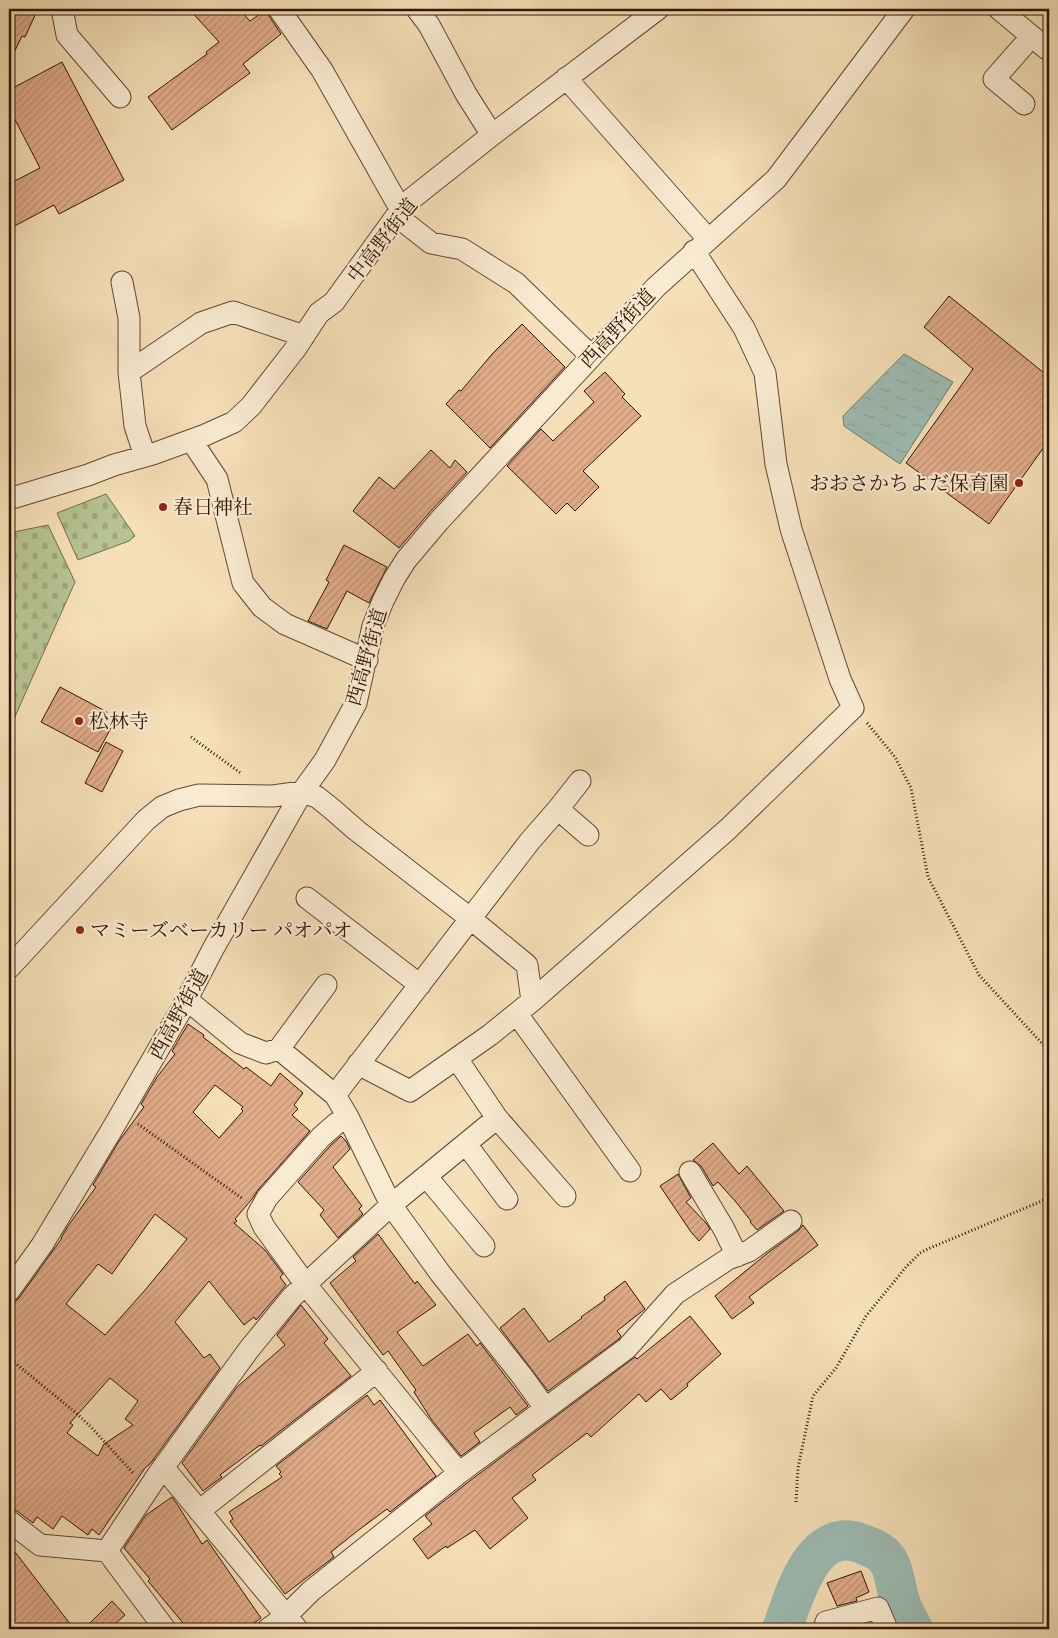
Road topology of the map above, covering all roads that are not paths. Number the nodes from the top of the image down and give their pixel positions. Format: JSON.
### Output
{"nodes":[{"id":1,"x":62,"y":9,"type":"edge"},
{"id":2,"x":280,"y":9,"type":"edge"},
{"id":3,"x":417,"y":9,"type":"edge"},
{"id":4,"x":658,"y":9,"type":"edge"},
{"id":5,"x":904,"y":9,"type":"edge"},
{"id":6,"x":999,"y":9,"type":"edge"},
{"id":7,"x":566,"y":78,"type":"junction"},
{"id":8,"x":120,"y":97,"type":"dead end"},
{"id":9,"x":1024,"y":104,"type":"dead end"},
{"id":10,"x":492,"y":135,"type":"junction"},
{"id":11,"x":401,"y":210,"type":"junction"},
{"id":12,"x":701,"y":245,"type":"junction"},
{"id":13,"x":122,"y":282,"type":"dead end"},
{"id":14,"x":304,"y":336,"type":"junction"},
{"id":15,"x":591,"y":356,"type":"junction"},
{"id":16,"x":129,"y":372,"type":"junction"},
{"id":17,"x":191,"y":440,"type":"junction"},
{"id":18,"x":145,"y":456,"type":"junction"},
{"id":19,"x":9,"y":499,"type":"edge"},
{"id":20,"x":367,"y":660,"type":"junction"},
{"id":21,"x":580,"y":781,"type":"dead end"},
{"id":22,"x":302,"y":792,"type":"junction"},
{"id":23,"x":558,"y":809,"type":"junction"},
{"id":24,"x":588,"y":835,"type":"dead end"},
{"id":25,"x":307,"y":898,"type":"dead end"},
{"id":26,"x":471,"y":919,"type":"junction"},
{"id":27,"x":9,"y":968,"type":"edge"},
{"id":28,"x":326,"y":985,"type":"dead end"},
{"id":29,"x":420,"y":985,"type":"junction"},
{"id":30,"x":186,"y":1000,"type":"junction"},
{"id":31,"x":524,"y":1007,"type":"junction"},
{"id":32,"x":279,"y":1049,"type":"junction"},
{"id":33,"x":457,"y":1059,"type":"junction"},
{"id":34,"x":358,"y":1064,"type":"junction"},
{"id":35,"x":335,"y":1095,"type":"junction"},
{"id":36,"x":348,"y":1118,"type":"junction"},
{"id":37,"x":497,"y":1118,"type":"junction"},
{"id":38,"x":466,"y":1144,"type":"junction"},
{"id":39,"x":630,"y":1171,"type":"dead end"},
{"id":40,"x":690,"y":1172,"type":"dead end"},
{"id":41,"x":426,"y":1176,"type":"junction"},
{"id":42,"x":565,"y":1196,"type":"dead end"},
{"id":43,"x":507,"y":1199,"type":"dead end"},
{"id":44,"x":391,"y":1205,"type":"junction"},
{"id":45,"x":791,"y":1221,"type":"dead end"},
{"id":46,"x":484,"y":1246,"type":"dead end"},
{"id":47,"x":737,"y":1256,"type":"junction"},
{"id":48,"x":306,"y":1285,"type":"junction"},
{"id":49,"x":9,"y":1291,"type":"edge"},
{"id":50,"x":377,"y":1371,"type":"junction"},
{"id":51,"x":544,"y":1408,"type":"junction"},
{"id":52,"x":163,"y":1467,"type":"junction"},
{"id":53,"x":460,"y":1473,"type":"junction"},
{"id":54,"x":199,"y":1511,"type":"junction"},
{"id":55,"x":9,"y":1522,"type":"edge"},
{"id":56,"x":107,"y":1551,"type":"junction"},
{"id":57,"x":291,"y":1623,"type":"edge"},
{"id":58,"x":165,"y":1629,"type":"edge"},
{"id":59,"x":268,"y":1629,"type":"edge"},
{"id":60,"x":824,"y":1629,"type":"edge"},
{"id":61,"x":887,"y":1629,"type":"edge"}],
"edges":[{"from":1,"to":8,"type":"street"},
{"from":2,"to":11,"type":"street"},
{"from":3,"to":10,"type":"street"},
{"from":4,"to":7,"type":"street","name":"中高野街道"},
{"from":5,"to":12,"type":"street","name":"西高野街道"},
{"from":6,"to":9,"type":"street"},
{"from":7,"to":10,"type":"street","name":"中高野街道"},
{"from":7,"to":12,"type":"street"},
{"from":10,"to":11,"type":"street","name":"中高野街道"},
{"from":11,"to":14,"type":"street","name":"中高野街道"},
{"from":11,"to":15,"type":"street"},
{"from":12,"to":15,"type":"street","name":"西高野街道"},
{"from":12,"to":31,"type":"street"},
{"from":13,"to":16,"type":"street"},
{"from":14,"to":16,"type":"street"},
{"from":14,"to":17,"type":"street","name":"中高野街道"},
{"from":15,"to":20,"type":"street","name":"西高野街道"},
{"from":16,"to":18,"type":"street"},
{"from":17,"to":18,"type":"street","name":"中高野街道"},
{"from":17,"to":20,"type":"street"},
{"from":18,"to":19,"type":"street","name":"中高野街道"},
{"from":20,"to":22,"type":"street","name":"西高野街道"},
{"from":21,"to":23,"type":"street"},
{"from":22,"to":26,"type":"street"},
{"from":22,"to":27,"type":"street"},
{"from":22,"to":30,"type":"street","name":"西高野街道"},
{"from":23,"to":24,"type":"street"},
{"from":23,"to":26,"type":"street"},
{"from":25,"to":29,"type":"street"},
{"from":26,"to":29,"type":"street"},
{"from":26,"to":31,"type":"street"},
{"from":28,"to":32,"type":"street"},
{"from":29,"to":34,"type":"street"},
{"from":30,"to":32,"type":"street"},
{"from":30,"to":49,"type":"street","name":"西高野街道"},
{"from":31,"to":33,"type":"street"},
{"from":31,"to":39,"type":"street"},
{"from":32,"to":35,"type":"street"},
{"from":33,"to":34,"type":"street"},
{"from":33,"to":37,"type":"street"},
{"from":34,"to":35,"type":"street"},
{"from":35,"to":36,"type":"street"},
{"from":36,"to":44,"type":"street"},
{"from":36,"to":48,"type":"street"},
{"from":37,"to":38,"type":"street"},
{"from":37,"to":42,"type":"street"},
{"from":38,"to":41,"type":"street"},
{"from":38,"to":43,"type":"street"},
{"from":40,"to":47,"type":"street"},
{"from":41,"to":44,"type":"street"},
{"from":41,"to":46,"type":"street"},
{"from":44,"to":48,"type":"street"},
{"from":44,"to":51,"type":"street"},
{"from":45,"to":47,"type":"street"},
{"from":47,"to":51,"type":"street"},
{"from":48,"to":50,"type":"street"},
{"from":48,"to":52,"type":"street"},
{"from":50,"to":53,"type":"street"},
{"from":50,"to":54,"type":"street"},
{"from":51,"to":53,"type":"street"},
{"from":52,"to":54,"type":"street"},
{"from":52,"to":56,"type":"street"},
{"from":53,"to":57,"type":"street"},
{"from":54,"to":57,"type":"street"},
{"from":55,"to":56,"type":"street"},
{"from":56,"to":58,"type":"street"},
{"from":57,"to":59,"type":"street"},
{"from":60,"to":61,"type":"street"}]}
